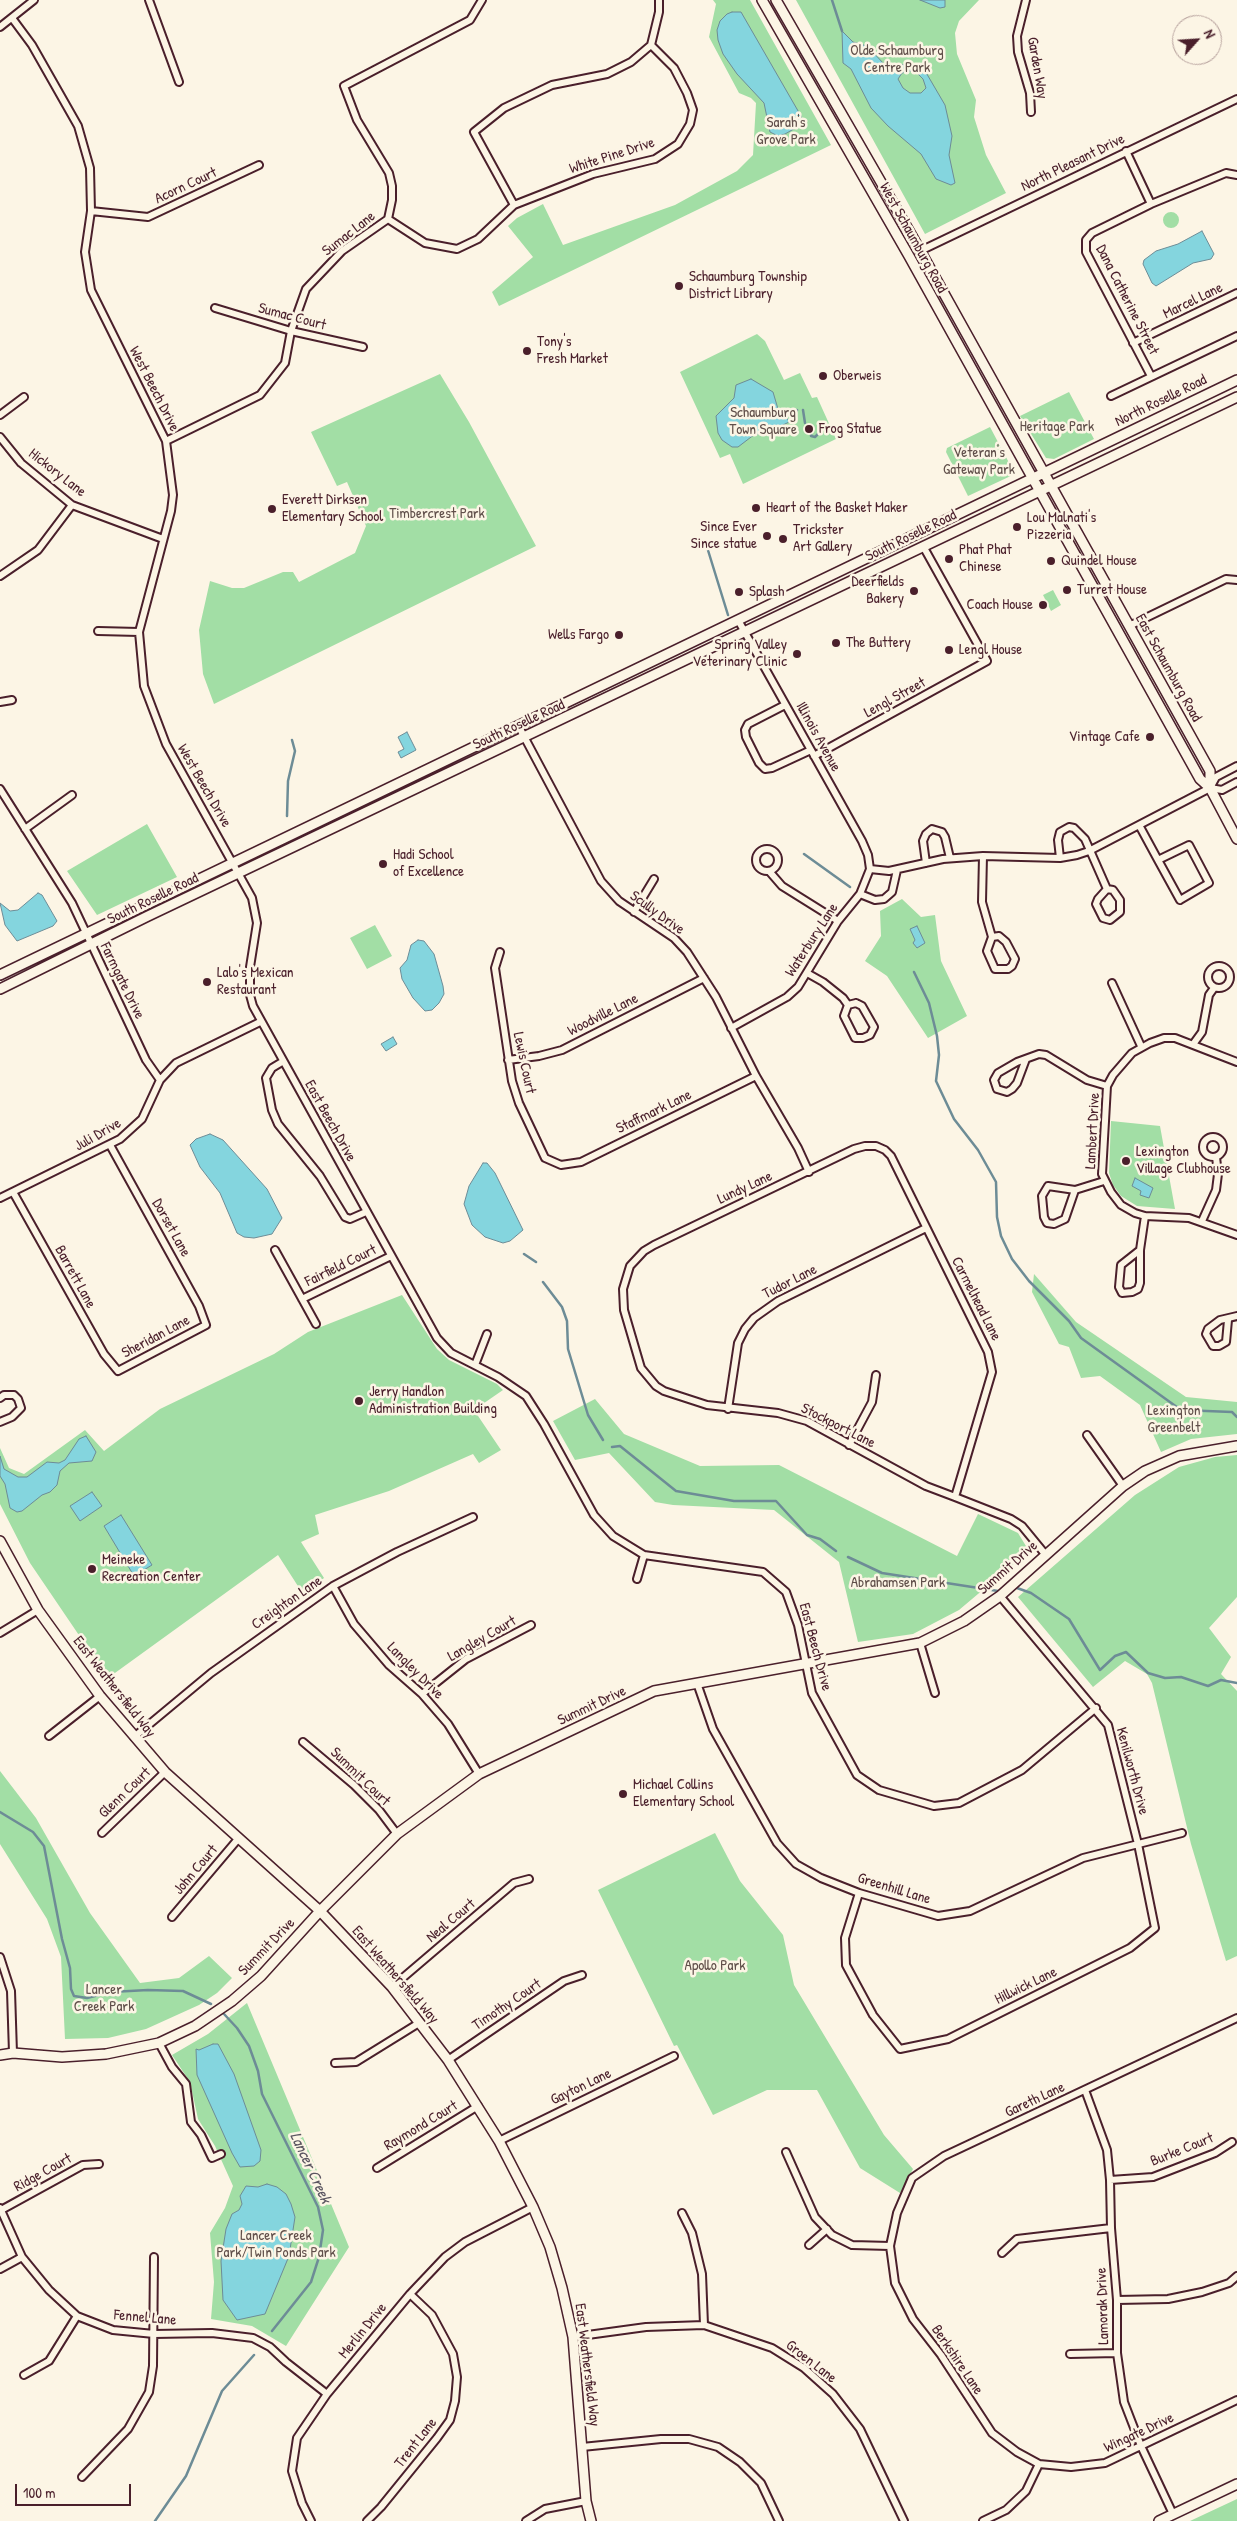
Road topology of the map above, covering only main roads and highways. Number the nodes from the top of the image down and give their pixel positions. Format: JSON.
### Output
{"nodes":[{"id":1,"x":762,"y":0,"type":"edge"},
{"id":2,"x":776,"y":0,"type":"edge"},
{"id":3,"x":1237,"y":380,"type":"edge"},
{"id":4,"x":1237,"y":397,"type":"edge"},
{"id":5,"x":1043,"y":473,"type":"junction"},
{"id":6,"x":1032,"y":478,"type":"junction"},
{"id":7,"x":1050,"y":485,"type":"junction"},
{"id":8,"x":1038,"y":490,"type":"junction"},
{"id":9,"x":1210,"y":788,"type":"junction"},
{"id":10,"x":1237,"y":839,"type":"edge"},
{"id":11,"x":0,"y":975,"type":"edge"},
{"id":12,"x":0,"y":989,"type":"edge"},
{"id":13,"x":1237,"y":1446,"type":"edge"},
{"id":14,"x":0,"y":1541,"type":"edge"},
{"id":15,"x":320,"y":1911,"type":"junction"},
{"id":16,"x":0,"y":2054,"type":"edge"},
{"id":17,"x":1237,"y":2484,"type":"edge"},
{"id":18,"x":591,"y":2521,"type":"edge"},
{"id":19,"x":1159,"y":2521,"type":"edge"}],
"edges":[{"from":1,"to":6,"type":"main road","name":"West Schaumburg Road"},
{"from":2,"to":5,"type":"main road","name":"West Schaumburg Road"},
{"from":3,"to":5,"type":"main road","name":"North Roselle Road"},
{"from":4,"to":7,"type":"main road","name":"North Roselle Road"},
{"from":5,"to":6,"type":"main road","name":"South Roselle Road"},
{"from":5,"to":7,"type":"main road","name":"West Schaumburg Road"},
{"from":6,"to":8,"type":"main road","name":"West Schaumburg Road"},
{"from":6,"to":11,"type":"main road","name":"South Roselle Road"},
{"from":7,"to":8,"type":"main road","name":"South Roselle Road"},
{"from":7,"to":9,"type":"main road","name":"East Schaumburg Road"},
{"from":8,"to":9,"type":"main road","name":"East Schaumburg Road"},
{"from":8,"to":12,"type":"main road","name":"South Roselle Road"},
{"from":9,"to":10,"type":"main road","name":"East Schaumburg Road"},
{"from":13,"to":15,"type":"main road","name":"Summit Drive"},
{"from":14,"to":15,"type":"main road","name":"East Weathersfield Way"},
{"from":15,"to":16,"type":"main road","name":"Summit Drive"},
{"from":15,"to":18,"type":"main road","name":"East Weathersfield Way"},
{"from":17,"to":19,"type":"main road"}]}
